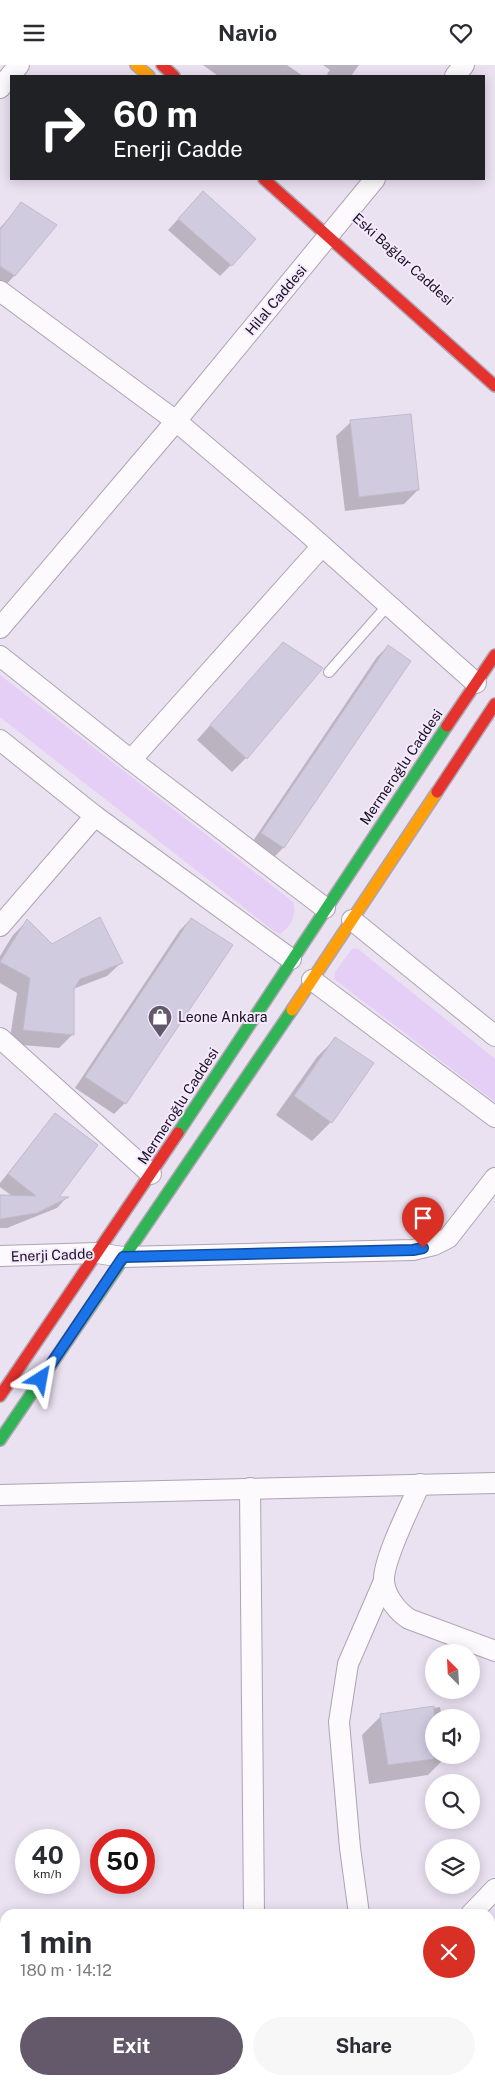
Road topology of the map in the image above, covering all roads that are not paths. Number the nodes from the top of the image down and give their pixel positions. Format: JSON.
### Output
{"nodes":[{"id":1,"x":19,"y":65,"type":"edge"},
{"id":2,"x":136,"y":65,"type":"edge"},
{"id":3,"x":162,"y":65,"type":"edge"},
{"id":4,"x":464,"y":65,"type":"edge"},
{"id":5,"x":11,"y":75,"type":"edge"},
{"id":6,"x":148,"y":75,"type":"edge"},
{"id":7,"x":173,"y":75,"type":"edge"},
{"id":8,"x":456,"y":75,"type":"edge"},
{"id":9,"x":10,"y":76,"type":"edge"},
{"id":10,"x":0,"y":88,"type":"edge"},
{"id":11,"x":266,"y":180,"type":"edge"},
{"id":12,"x":374,"y":180,"type":"edge"},
{"id":13,"x":337,"y":226,"type":"junction"},
{"id":14,"x":0,"y":291,"type":"edge"},
{"id":15,"x":495,"y":386,"type":"edge"},
{"id":16,"x":176,"y":421,"type":"junction"},
{"id":17,"x":322,"y":546,"type":"junction"},
{"id":18,"x":388,"y":605,"type":"junction"},
{"id":19,"x":0,"y":628,"type":"edge"},
{"id":20,"x":495,"y":655,"type":"edge"},
{"id":21,"x":0,"y":656,"type":"edge"},
{"id":22,"x":329,"y":672,"type":"dead end"},
{"id":23,"x":476,"y":683,"type":"junction"},
{"id":24,"x":495,"y":705,"type":"edge"},
{"id":25,"x":0,"y":740,"type":"edge"},
{"id":26,"x":131,"y":760,"type":"junction"},
{"id":27,"x":95,"y":816,"type":"junction"},
{"id":28,"x":325,"y":908,"type":"junction"},
{"id":29,"x":352,"y":920,"type":"junction"},
{"id":30,"x":0,"y":926,"type":"edge"},
{"id":31,"x":291,"y":959,"type":"junction"},
{"id":32,"x":312,"y":980,"type":"junction"},
{"id":33,"x":495,"y":1036,"type":"edge"},
{"id":34,"x":0,"y":1038,"type":"edge"},
{"id":35,"x":495,"y":1117,"type":"edge"},
{"id":36,"x":151,"y":1174,"type":"junction"},
{"id":37,"x":495,"y":1178,"type":"edge"},
{"id":38,"x":97,"y":1253,"type":"junction"},
{"id":39,"x":0,"y":1256,"type":"edge"},
{"id":40,"x":123,"y":1257,"type":"junction"},
{"id":41,"x":0,"y":1396,"type":"edge"},
{"id":42,"x":0,"y":1440,"type":"edge"},
{"id":43,"x":495,"y":1483,"type":"edge"},
{"id":44,"x":420,"y":1484,"type":"junction"},
{"id":45,"x":250,"y":1489,"type":"junction"},
{"id":46,"x":0,"y":1495,"type":"edge"},
{"id":47,"x":384,"y":1581,"type":"junction"},
{"id":48,"x":495,"y":1651,"type":"edge"},
{"id":49,"x":495,"y":1889,"type":"edge"},
{"id":50,"x":254,"y":1909,"type":"edge"},
{"id":51,"x":358,"y":1909,"type":"edge"},
{"id":52,"x":476,"y":1909,"type":"edge"}],
"edges":[{"from":1,"to":5,"type":"street"},
{"from":2,"to":6,"type":"main road"},
{"from":3,"to":7,"type":"main road"},
{"from":4,"to":8,"type":"street"},
{"from":9,"to":10,"type":"street"},
{"from":11,"to":13,"type":"main road"},
{"from":12,"to":13,"type":"street","name":"Hilal Caddesi"},
{"from":13,"to":15,"type":"main road"},
{"from":13,"to":16,"type":"street","name":"Hilal Caddesi"},
{"from":14,"to":16,"type":"street"},
{"from":16,"to":17,"type":"street"},
{"from":16,"to":19,"type":"street","name":"Hilal Caddesi"},
{"from":17,"to":18,"type":"street"},
{"from":17,"to":26,"type":"street"},
{"from":18,"to":22,"type":"lane"},
{"from":18,"to":23,"type":"street"},
{"from":20,"to":23,"type":"main road","name":"Mermeroğlu Caddesi"},
{"from":21,"to":26,"type":"street"},
{"from":23,"to":28,"type":"main road","name":"Mermeroğlu Caddesi"},
{"from":24,"to":29,"type":"main road"},
{"from":25,"to":27,"type":"street"},
{"from":26,"to":28,"type":"street"},
{"from":27,"to":30,"type":"street"},
{"from":27,"to":31,"type":"street"},
{"from":28,"to":31,"type":"main road","name":"Mermeroğlu Caddesi"},
{"from":29,"to":32,"type":"main road"},
{"from":29,"to":33,"type":"street"},
{"from":31,"to":36,"type":"main road","name":"Mermeroğlu Caddesi"},
{"from":32,"to":35,"type":"street"},
{"from":32,"to":40,"type":"main road"},
{"from":34,"to":36,"type":"street"},
{"from":36,"to":38,"type":"main road","name":"Mermeroğlu Caddesi"},
{"from":37,"to":40,"type":"street","name":"Enerji Cadde"},
{"from":38,"to":39,"type":"street","name":"Enerji Cadde"},
{"from":38,"to":40,"type":"street","name":"Enerji Cadde"},
{"from":38,"to":41,"type":"main road","name":"Mermeroğlu Caddesi"},
{"from":40,"to":42,"type":"main road"},
{"from":43,"to":44,"type":"street"},
{"from":44,"to":45,"type":"street"},
{"from":44,"to":47,"type":"street"},
{"from":45,"to":46,"type":"street"},
{"from":45,"to":50,"type":"street"},
{"from":47,"to":48,"type":"street"},
{"from":47,"to":51,"type":"street"},
{"from":49,"to":52,"type":"street"}]}
